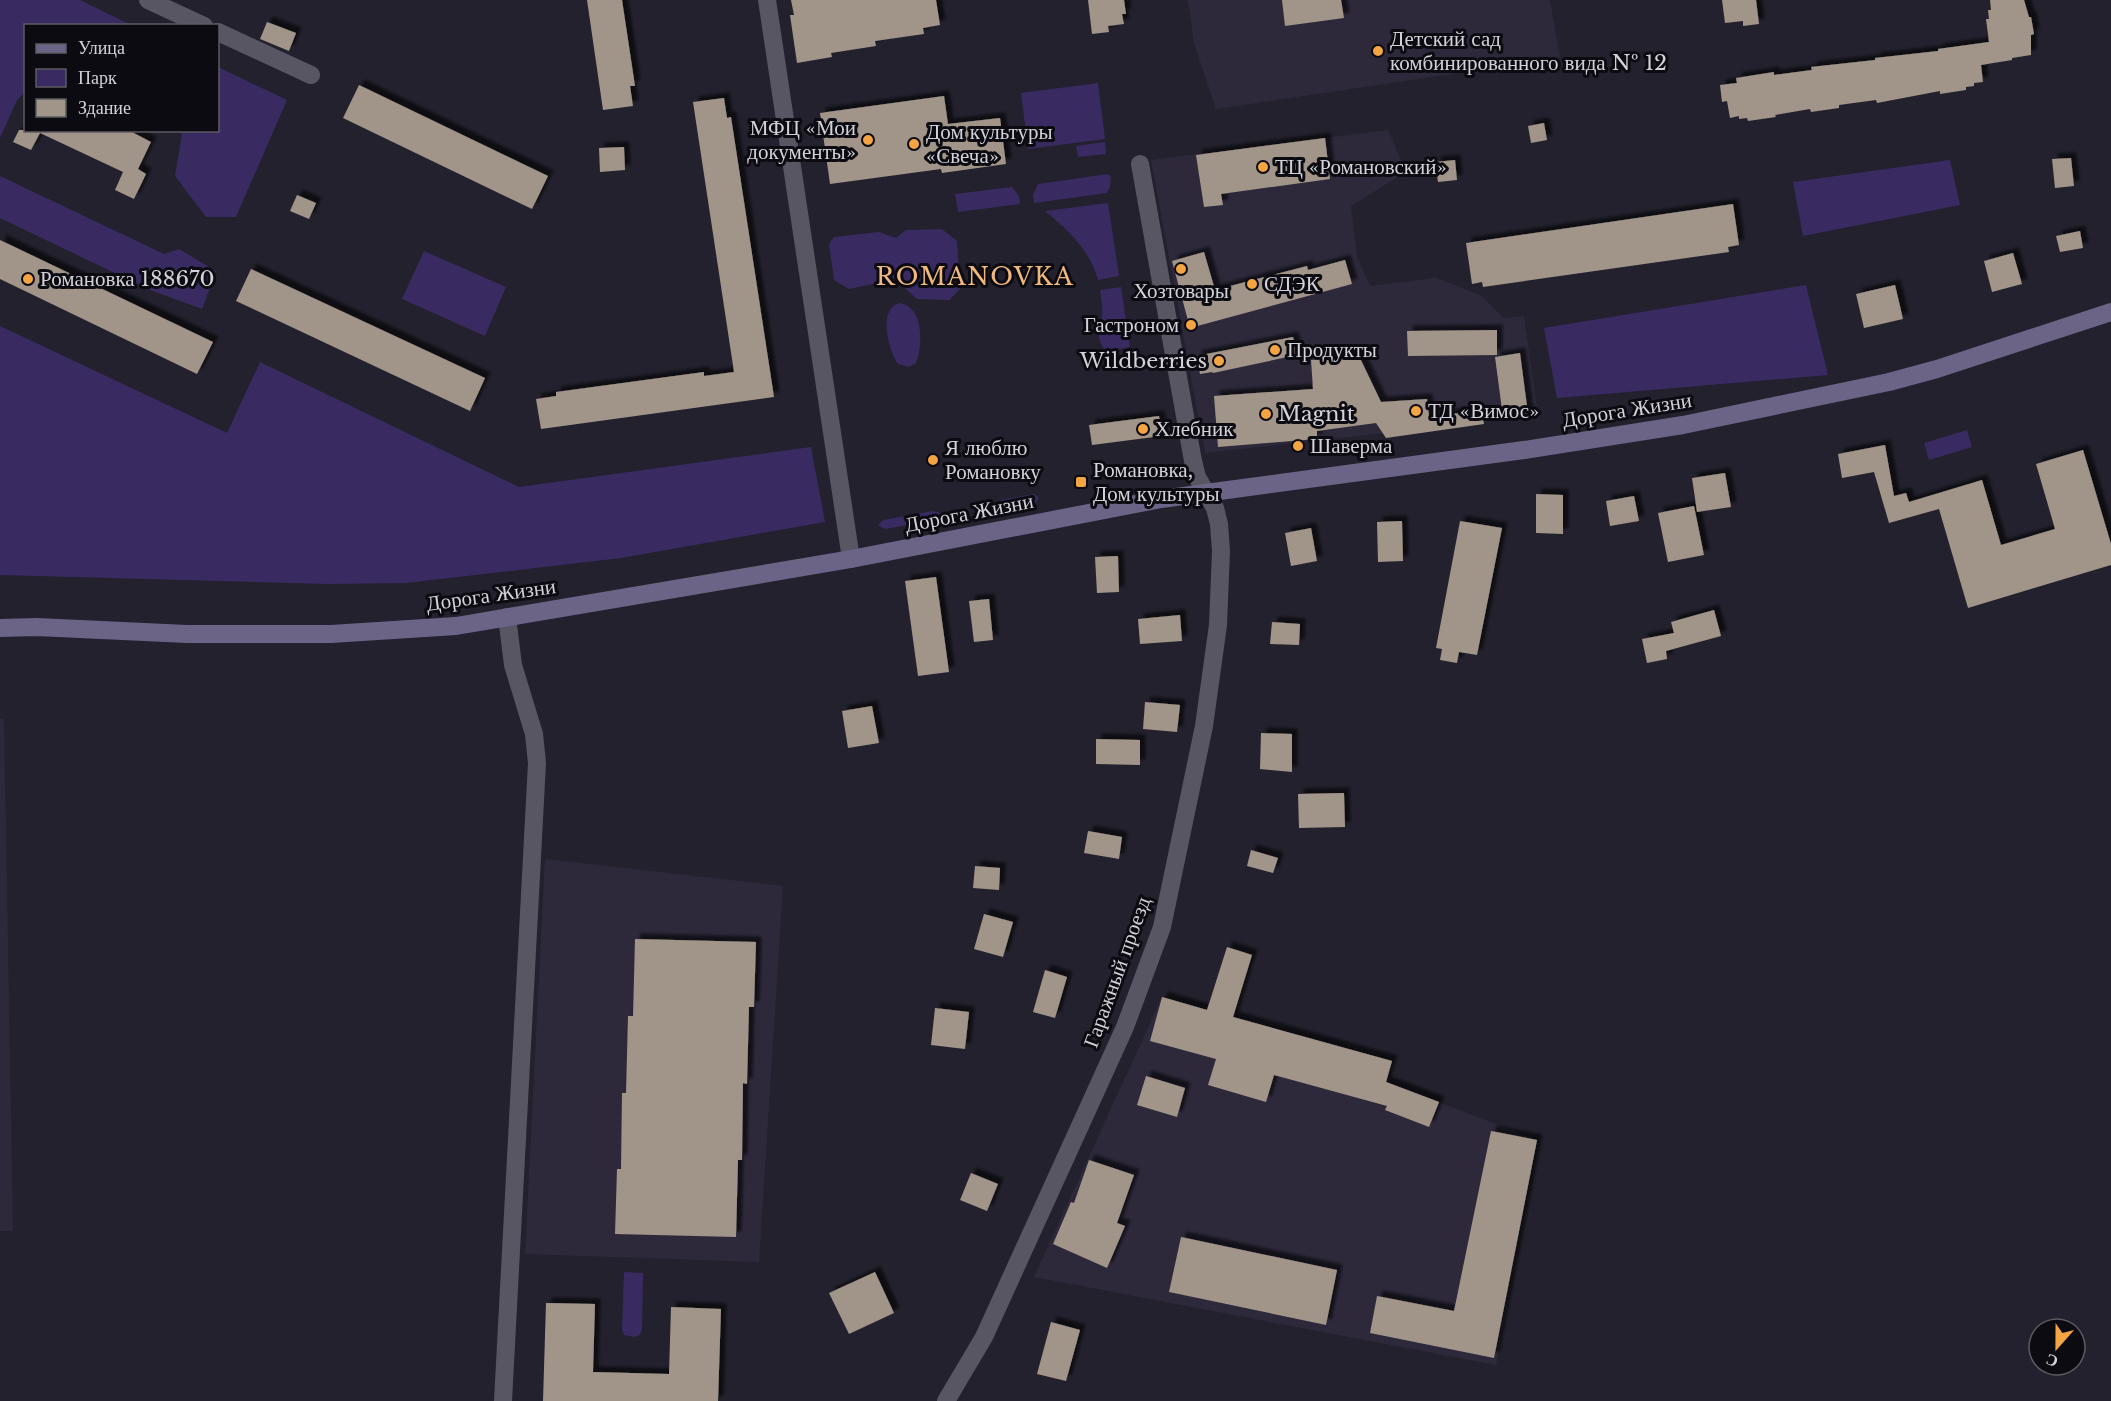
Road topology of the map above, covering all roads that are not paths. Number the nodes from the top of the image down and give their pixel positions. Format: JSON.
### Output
{"nodes":[{"id":1,"x":148,"y":0,"type":"edge"},
{"id":2,"x":767,"y":0,"type":"edge"},
{"id":3,"x":200,"y":24,"type":"edge"},
{"id":4,"x":219,"y":32,"type":"edge"},
{"id":5,"x":311,"y":75,"type":"dead end"},
{"id":6,"x":1140,"y":164,"type":"dead end"},
{"id":7,"x":2111,"y":312,"type":"edge"},
{"id":8,"x":1207,"y":493,"type":"junction"},
{"id":9,"x":851,"y":559,"type":"junction"},
{"id":10,"x":507,"y":617,"type":"junction"},
{"id":11,"x":0,"y":628,"type":"edge"},
{"id":12,"x":503,"y":1401,"type":"edge"},
{"id":13,"x":946,"y":1401,"type":"edge"}],
"edges":[{"from":1,"to":3,"type":"street"},
{"from":2,"to":9,"type":"street"},
{"from":4,"to":5,"type":"street"},
{"from":6,"to":8,"type":"street","name":"Гаражный проезд"},
{"from":7,"to":8,"type":"main road","name":"Дорога Жизни"},
{"from":8,"to":9,"type":"main road","name":"Дорога Жизни"},
{"from":8,"to":13,"type":"street","name":"Гаражный проезд"},
{"from":9,"to":10,"type":"main road","name":"Дорога Жизни"},
{"from":10,"to":11,"type":"main road","name":"Дорога Жизни"},
{"from":10,"to":12,"type":"street"}]}
